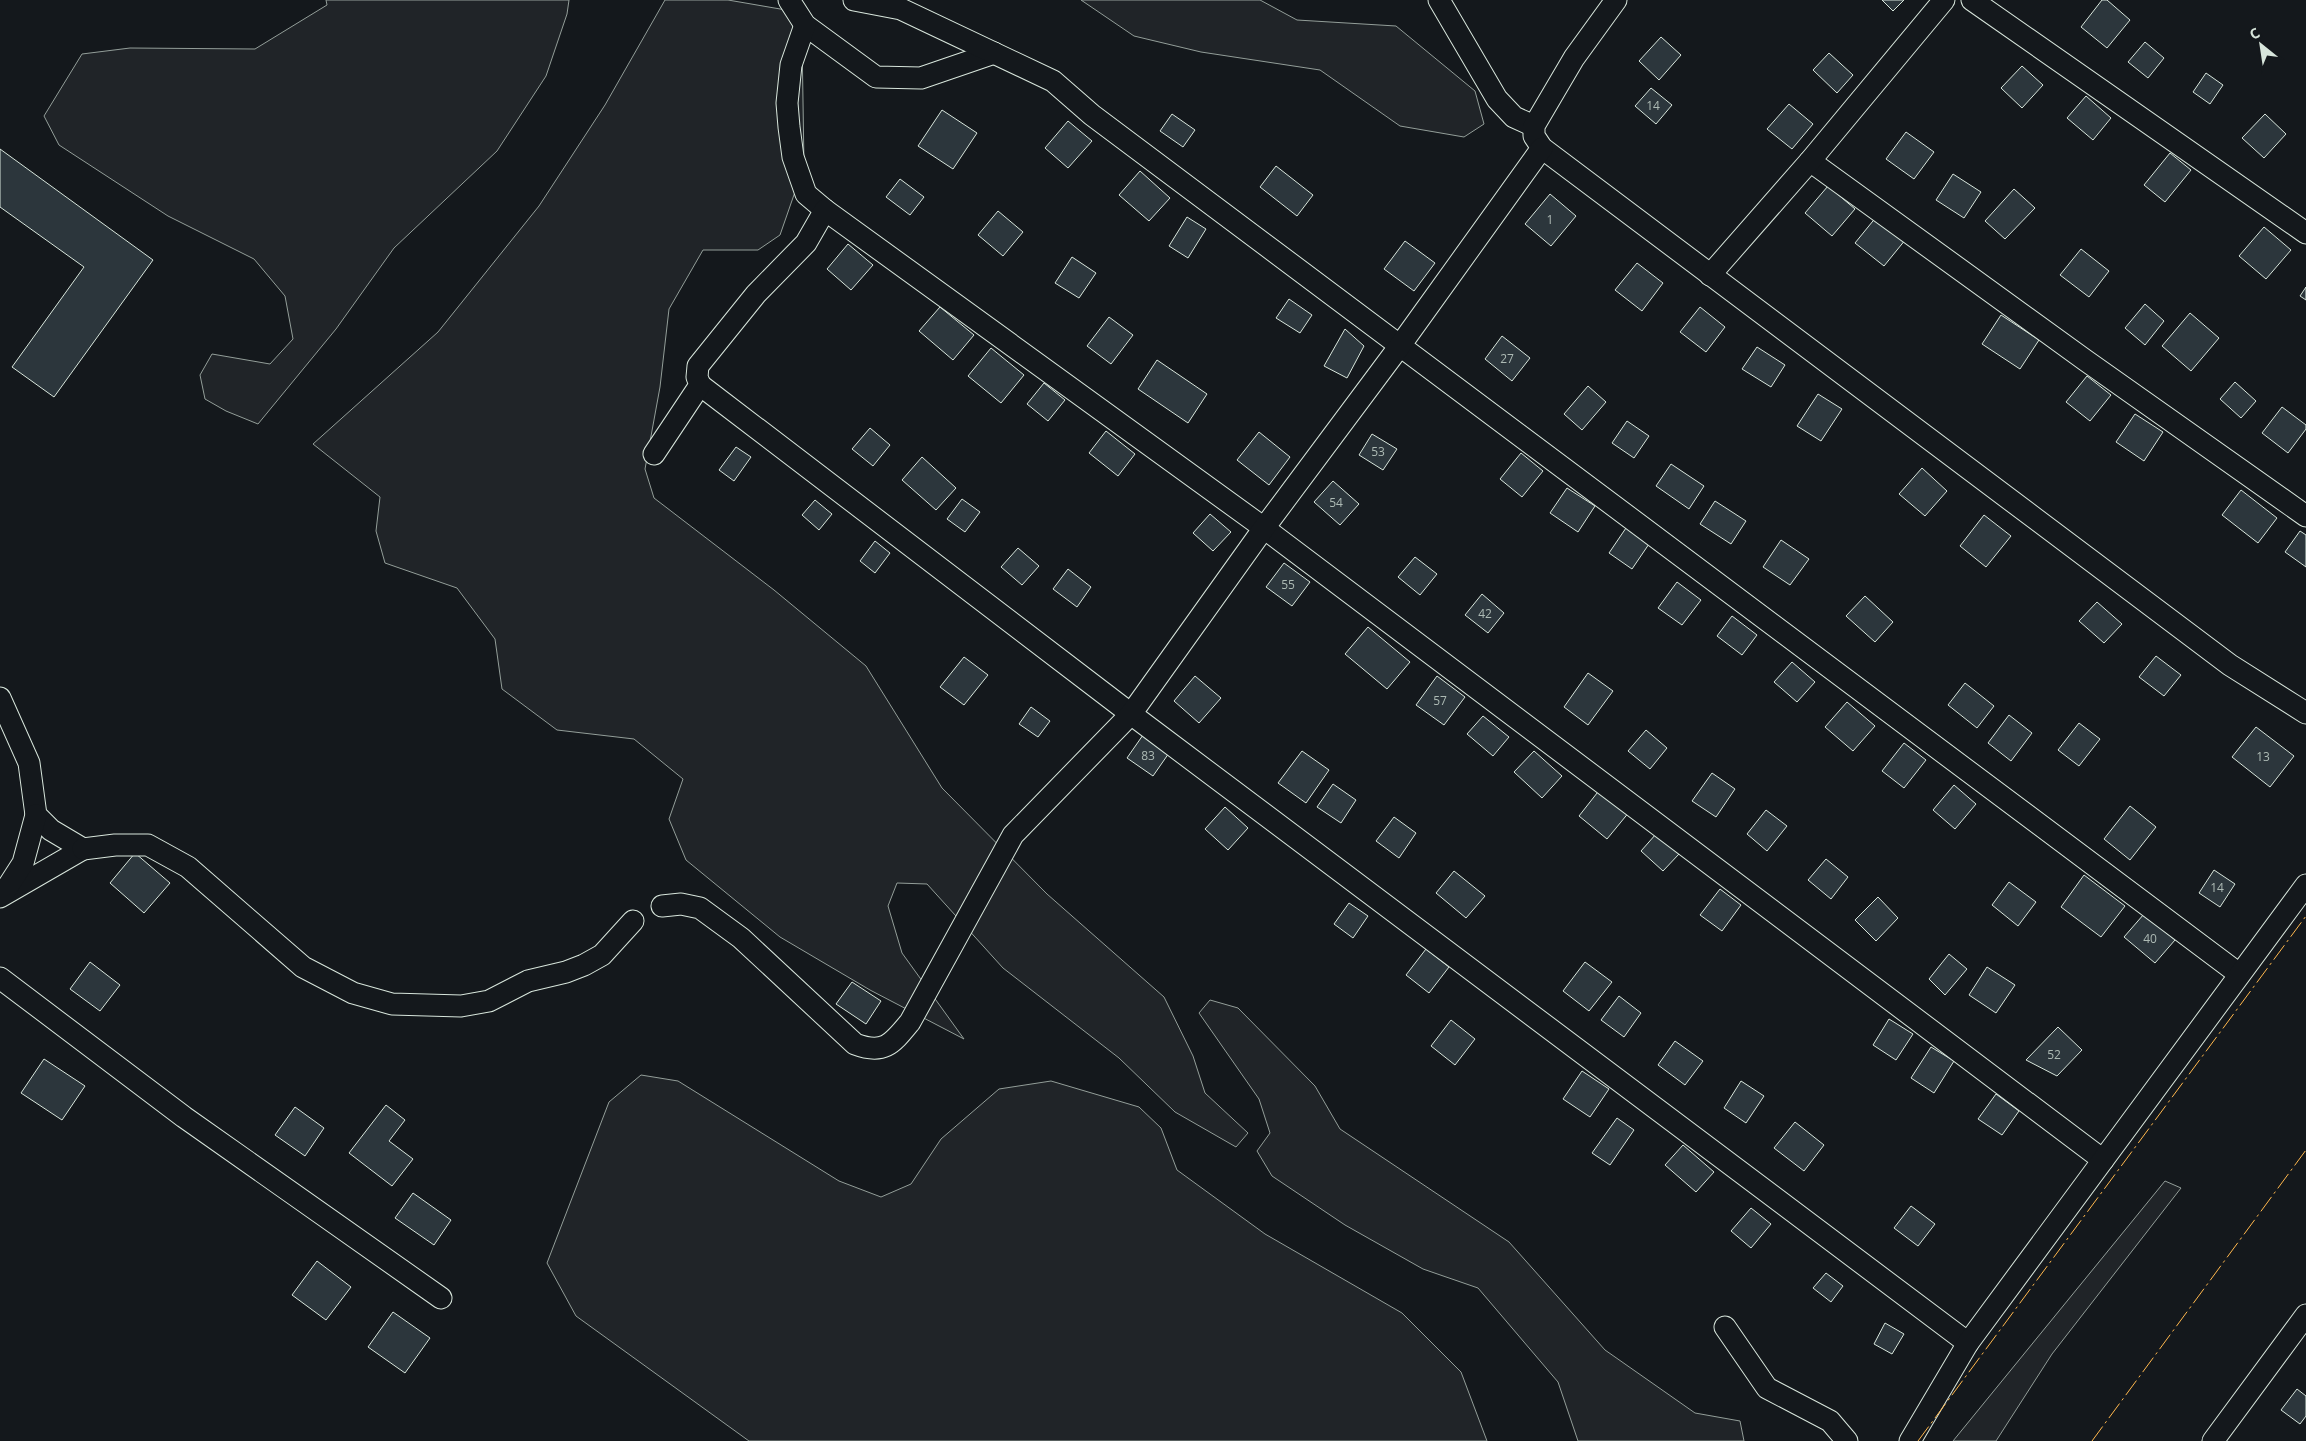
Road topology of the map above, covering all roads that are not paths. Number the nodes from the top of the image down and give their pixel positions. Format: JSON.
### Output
{"nodes":[{"id":1,"x":789,"y":0,"type":"edge"},
{"id":2,"x":854,"y":0,"type":"edge"},
{"id":3,"x":1439,"y":0,"type":"edge"},
{"id":4,"x":1616,"y":0,"type":"edge"},
{"id":5,"x":1944,"y":0,"type":"edge"},
{"id":6,"x":1972,"y":0,"type":"edge"},
{"id":7,"x":805,"y":24,"type":"junction"},
{"id":8,"x":994,"y":53,"type":"junction"},
{"id":9,"x":1534,"y":126,"type":"junction"},
{"id":10,"x":1542,"y":148,"type":"junction"},
{"id":11,"x":1810,"y":161,"type":"junction"},
{"id":12,"x":825,"y":210,"type":"junction"},
{"id":13,"x":2306,"y":233,"type":"edge"},
{"id":14,"x":1710,"y":275,"type":"junction"},
{"id":15,"x":1400,"y":347,"type":"junction"},
{"id":16,"x":700,"y":385,"type":"junction"},
{"id":17,"x":654,"y":454,"type":"dead end"},
{"id":18,"x":2306,"y":516,"type":"edge"},
{"id":19,"x":1264,"y":528,"type":"junction"},
{"id":20,"x":0,"y":698,"type":"edge"},
{"id":21,"x":2306,"y":712,"type":"edge"},
{"id":22,"x":1131,"y":714,"type":"junction"},
{"id":23,"x":36,"y":815,"type":"junction"},
{"id":24,"x":83,"y":849,"type":"junction"},
{"id":25,"x":2306,"y":885,"type":"edge"},
{"id":26,"x":1,"y":896,"type":"edge"},
{"id":27,"x":662,"y":906,"type":"dead end"},
{"id":28,"x":633,"y":921,"type":"dead end"},
{"id":29,"x":2239,"y":974,"type":"junction"},
{"id":30,"x":0,"y":978,"type":"edge"},
{"id":31,"x":2103,"y":1160,"type":"junction"},
{"id":32,"x":441,"y":1298,"type":"dead end"},
{"id":33,"x":2306,"y":1315,"type":"edge"},
{"id":34,"x":1725,"y":1327,"type":"dead end"},
{"id":35,"x":1968,"y":1344,"type":"junction"},
{"id":36,"x":1912,"y":1438,"type":"edge"},
{"id":37,"x":1847,"y":1441,"type":"edge"},
{"id":38,"x":2213,"y":1441,"type":"edge"}],
"edges":[{"from":1,"to":7,"type":"street"},
{"from":2,"to":8,"type":"street"},
{"from":3,"to":9,"type":"street"},
{"from":4,"to":9,"type":"street"},
{"from":5,"to":11,"type":"street"},
{"from":6,"to":13,"type":"street"},
{"from":7,"to":8,"type":"street"},
{"from":7,"to":12,"type":"street"},
{"from":8,"to":15,"type":"street"},
{"from":9,"to":10,"type":"street"},
{"from":10,"to":14,"type":"street"},
{"from":10,"to":15,"type":"street"},
{"from":11,"to":14,"type":"street"},
{"from":11,"to":18,"type":"street"},
{"from":12,"to":16,"type":"street"},
{"from":12,"to":19,"type":"street"},
{"from":14,"to":21,"type":"street"},
{"from":15,"to":19,"type":"street"},
{"from":15,"to":29,"type":"street"},
{"from":16,"to":17,"type":"street"},
{"from":16,"to":22,"type":"street"},
{"from":19,"to":22,"type":"street"},
{"from":19,"to":31,"type":"street"},
{"from":20,"to":23,"type":"street"},
{"from":22,"to":27,"type":"street"},
{"from":22,"to":35,"type":"street"},
{"from":23,"to":24,"type":"street"},
{"from":23,"to":26,"type":"street"},
{"from":24,"to":26,"type":"street"},
{"from":24,"to":28,"type":"street"},
{"from":25,"to":29,"type":"street"},
{"from":29,"to":31,"type":"street"},
{"from":30,"to":32,"type":"street"},
{"from":31,"to":35,"type":"street"},
{"from":33,"to":38,"type":"street"},
{"from":34,"to":37,"type":"street"},
{"from":35,"to":36,"type":"street"}]}
